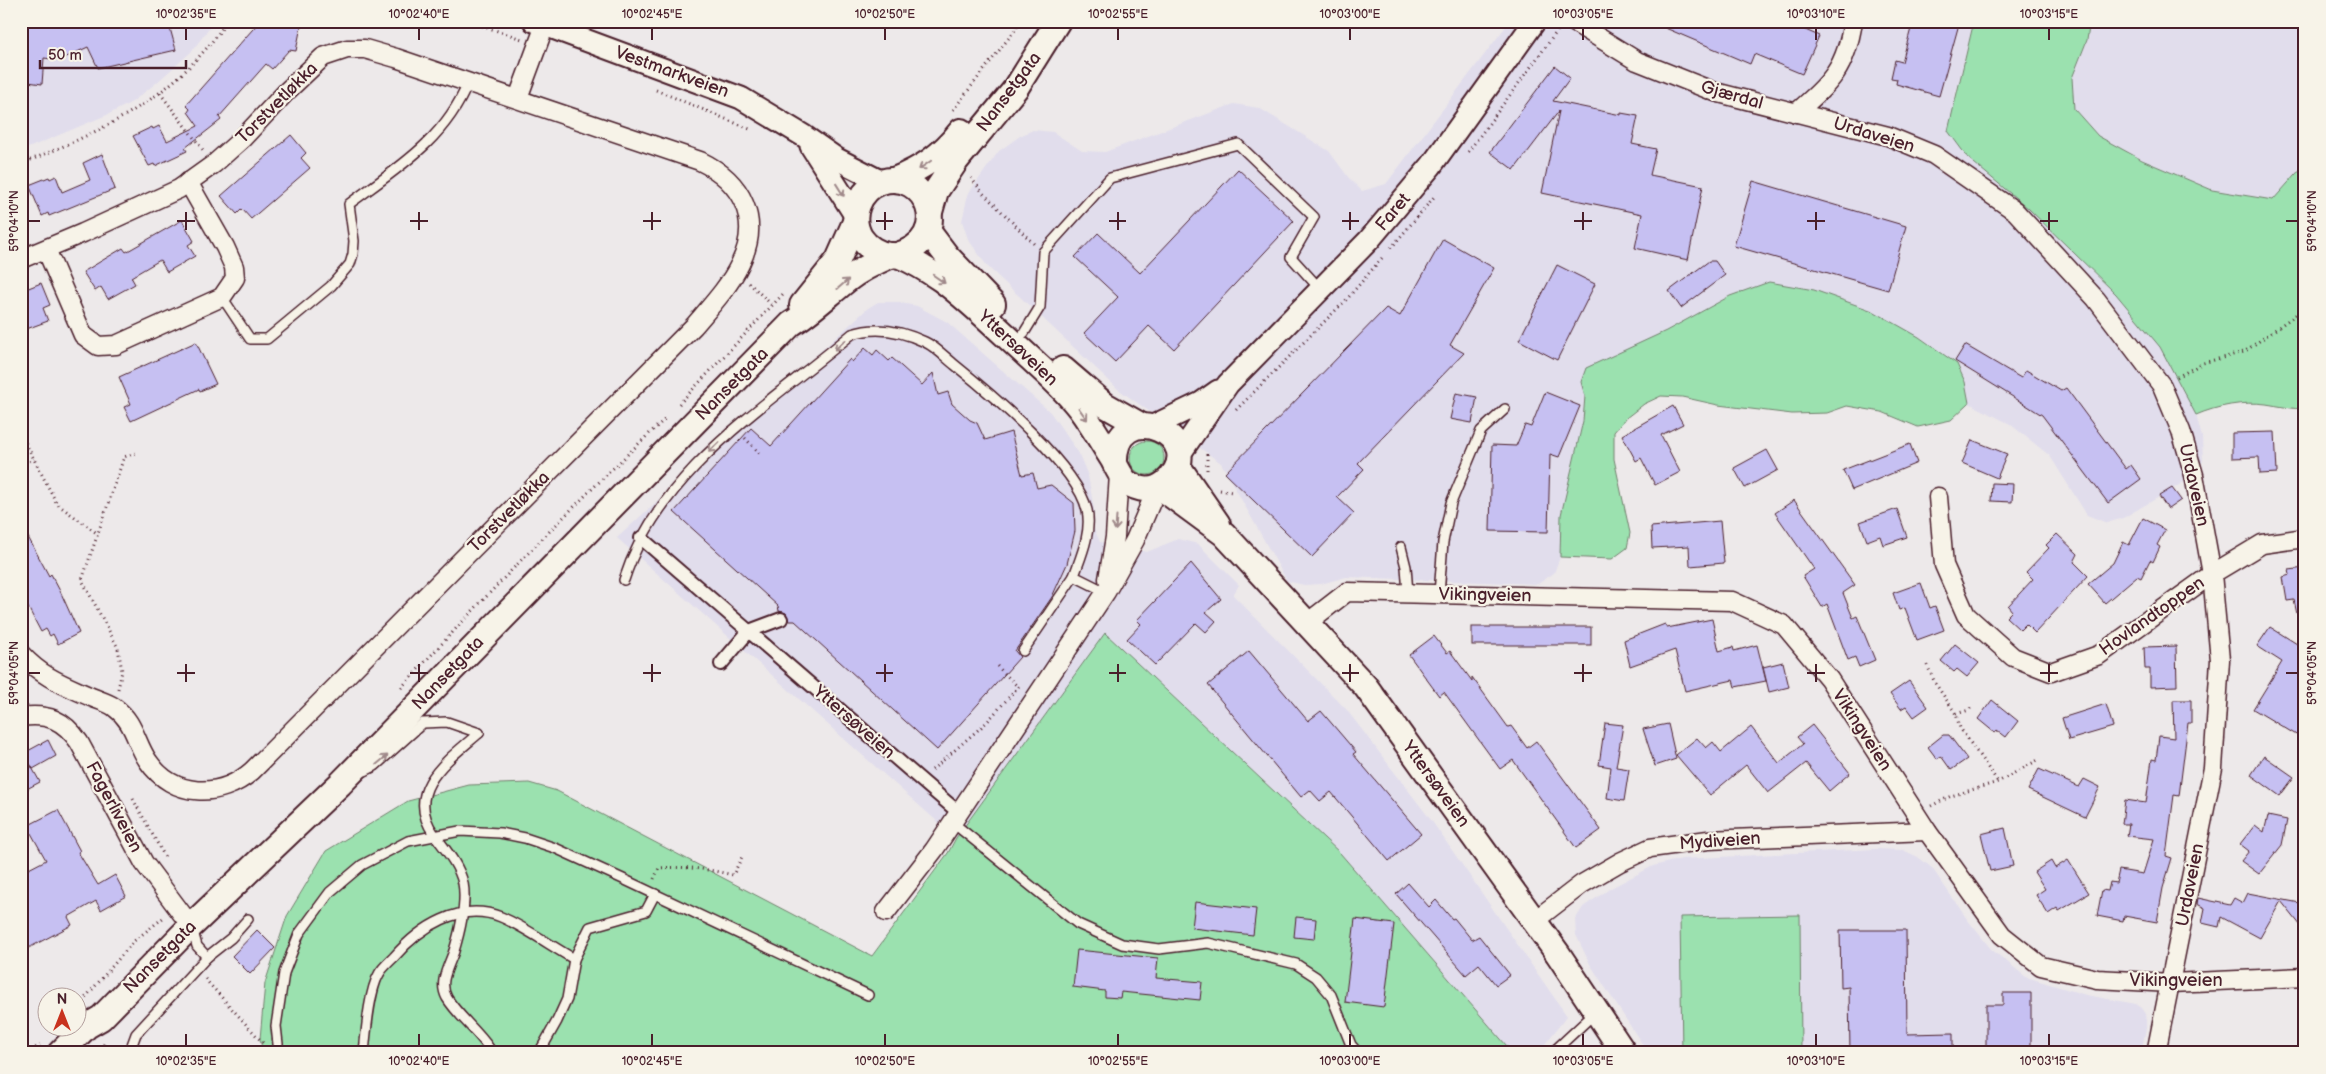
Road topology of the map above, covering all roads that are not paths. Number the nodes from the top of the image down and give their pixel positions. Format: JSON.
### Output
{"nodes":[{"id":1,"x":1046,"y":21,"type":"edge"},
{"id":2,"x":1058,"y":21,"type":"edge"},
{"id":3,"x":1535,"y":21,"type":"edge"},
{"id":4,"x":1572,"y":21,"type":"edge"},
{"id":5,"x":1853,"y":21,"type":"edge"},
{"id":6,"x":539,"y":23,"type":"edge"},
{"id":7,"x":468,"y":83,"type":"junction"},
{"id":8,"x":518,"y":98,"type":"junction"},
{"id":9,"x":1796,"y":113,"type":"junction"},
{"id":10,"x":804,"y":136,"type":"junction"},
{"id":11,"x":888,"y":181,"type":"junction"},
{"id":12,"x":188,"y":182,"type":"junction"},
{"id":13,"x":855,"y":219,"type":"junction"},
{"id":14,"x":929,"y":221,"type":"junction"},
{"id":15,"x":46,"y":248,"type":"junction"},
{"id":16,"x":895,"y":255,"type":"junction"},
{"id":17,"x":21,"y":259,"type":"edge"},
{"id":18,"x":1320,"y":289,"type":"junction"},
{"id":19,"x":222,"y":297,"type":"junction"},
{"id":20,"x":791,"y":324,"type":"junction"},
{"id":21,"x":1024,"y":332,"type":"junction"},
{"id":22,"x":1228,"y":384,"type":"junction"},
{"id":23,"x":1505,"y":409,"type":"dead end"},
{"id":24,"x":1148,"y":426,"type":"junction"},
{"id":25,"x":1178,"y":460,"type":"junction"},
{"id":26,"x":1117,"y":469,"type":"junction"},
{"id":27,"x":1158,"y":488,"type":"junction"},
{"id":28,"x":1938,"y":497,"type":"dead end"},
{"id":29,"x":1224,"y":534,"type":"junction"},
{"id":30,"x":641,"y":538,"type":"junction"},
{"id":31,"x":2305,"y":538,"type":"edge"},
{"id":32,"x":1401,"y":547,"type":"dead end"},
{"id":33,"x":2212,"y":574,"type":"junction"},
{"id":34,"x":1074,"y":576,"type":"junction"},
{"id":35,"x":624,"y":580,"type":"dead end"},
{"id":36,"x":1106,"y":592,"type":"junction"},
{"id":37,"x":1408,"y":593,"type":"junction"},
{"id":38,"x":1439,"y":594,"type":"junction"},
{"id":39,"x":781,"y":619,"type":"dead end"},
{"id":40,"x":1307,"y":623,"type":"junction"},
{"id":41,"x":749,"y":631,"type":"junction"},
{"id":42,"x":1023,"y":651,"type":"dead end"},
{"id":43,"x":21,"y":654,"type":"edge"},
{"id":44,"x":721,"y":664,"type":"dead end"},
{"id":45,"x":21,"y":717,"type":"edge"},
{"id":46,"x":340,"y":784,"type":"junction"},
{"id":47,"x":955,"y":817,"type":"junction"},
{"id":48,"x":1928,"y":831,"type":"junction"},
{"id":49,"x":434,"y":834,"type":"junction"},
{"id":50,"x":652,"y":892,"type":"junction"},
{"id":51,"x":886,"y":912,"type":"dead end"},
{"id":52,"x":463,"y":913,"type":"junction"},
{"id":53,"x":248,"y":919,"type":"dead end"},
{"id":54,"x":1534,"y":920,"type":"junction"},
{"id":55,"x":191,"y":926,"type":"junction"},
{"id":56,"x":207,"y":957,"type":"junction"},
{"id":57,"x":574,"y":959,"type":"junction"},
{"id":58,"x":2305,"y":977,"type":"edge"},
{"id":59,"x":2171,"y":983,"type":"junction"},
{"id":60,"x":868,"y":995,"type":"dead end"},
{"id":61,"x":1596,"y":1012,"type":"junction"},
{"id":62,"x":101,"y":1018,"type":"junction"},
{"id":63,"x":60,"y":1053,"type":"edge"},
{"id":64,"x":82,"y":1053,"type":"edge"},
{"id":65,"x":129,"y":1053,"type":"edge"},
{"id":66,"x":280,"y":1053,"type":"edge"},
{"id":67,"x":364,"y":1053,"type":"edge"},
{"id":68,"x":488,"y":1053,"type":"edge"},
{"id":69,"x":539,"y":1053,"type":"edge"},
{"id":70,"x":1358,"y":1053,"type":"edge"},
{"id":71,"x":1552,"y":1053,"type":"edge"},
{"id":72,"x":1624,"y":1053,"type":"edge"},
{"id":73,"x":2156,"y":1053,"type":"edge"}],
"edges":[{"from":1,"to":11,"type":"main road","name":"Nansetgata","one_way":true},
{"from":2,"to":14,"type":"main road","name":"Nansetgata"},
{"from":3,"to":18,"type":"street","name":"Faret"},
{"from":4,"to":9,"type":"street","name":"Gjærdal"},
{"from":5,"to":9,"type":"street"},
{"from":6,"to":8,"type":"street"},
{"from":6,"to":10,"type":"street","name":"Vestmarkveien"},
{"from":7,"to":8,"type":"street","name":"Torstvetløkka"},
{"from":7,"to":12,"type":"street","name":"Torstvetløkka"},
{"from":7,"to":19,"type":"lane"},
{"from":8,"to":43,"type":"street","name":"Torstvetløkka"},
{"from":9,"to":33,"type":"street","name":"Urdaveien"},
{"from":10,"to":11,"type":"street","name":"Vestmarkveien"},
{"from":10,"to":13,"type":"street","name":"Vestmarkveien","one_way":true},
{"from":11,"to":13,"type":"main road"},
{"from":11,"to":14,"type":"main road"},
{"from":12,"to":15,"type":"street","name":"Torstvetløkka"},
{"from":12,"to":19,"type":"street"},
{"from":13,"to":16,"type":"main road"},
{"from":13,"to":20,"type":"main road","name":"Nansetgata"},
{"from":14,"to":16,"type":"main road"},
{"from":14,"to":21,"type":"main road","name":"Yttersøveien"},
{"from":15,"to":17,"type":"street","name":"Torstvetløkka"},
{"from":15,"to":19,"type":"street"},
{"from":20,"to":16,"type":"main road","name":"Nansetgata","one_way":true},
{"from":16,"to":26,"type":"main road","name":"Yttersøveien","one_way":true},
{"from":18,"to":21,"type":"lane"},
{"from":18,"to":22,"type":"street","name":"Faret"},
{"from":20,"to":46,"type":"main road","name":"Nansetgata"},
{"from":21,"to":24,"type":"main road","name":"Yttersøveien"},
{"from":22,"to":24,"type":"street","name":"Faret"},
{"from":22,"to":25,"type":"street","name":"Faret"},
{"from":23,"to":38,"type":"lane"},
{"from":24,"to":25,"type":"main road"},
{"from":24,"to":26,"type":"main road"},
{"from":25,"to":27,"type":"main road"},
{"from":25,"to":29,"type":"main road","name":"Yttersøveien"},
{"from":26,"to":27,"type":"main road"},
{"from":26,"to":36,"type":"street","one_way":true},
{"from":27,"to":29,"type":"main road","name":"Yttersøveien"},
{"from":27,"to":36,"type":"street"},
{"from":28,"to":33,"type":"street","name":"Hovlandtoppen"},
{"from":29,"to":40,"type":"main road","name":"Yttersøveien"},
{"from":34,"to":30,"type":"lane","one_way":true},
{"from":30,"to":35,"type":"lane"},
{"from":30,"to":41,"type":"street","name":"Yttersøveien"},
{"from":31,"to":33,"type":"street","name":"Hovlandtoppen"},
{"from":32,"to":37,"type":"lane"},
{"from":33,"to":59,"type":"street","name":"Urdaveien"},
{"from":34,"to":36,"type":"lane"},
{"from":34,"to":42,"type":"lane"},
{"from":36,"to":47,"type":"street"},
{"from":37,"to":38,"type":"street","name":"Vikingveien"},
{"from":37,"to":40,"type":"street","name":"Vikingveien"},
{"from":38,"to":48,"type":"street","name":"Vikingveien"},
{"from":39,"to":41,"type":"street"},
{"from":40,"to":54,"type":"main road","name":"Yttersøveien"},
{"from":41,"to":44,"type":"street"},
{"from":41,"to":47,"type":"street","name":"Yttersøveien"},
{"from":45,"to":55,"type":"street","name":"Fagerliveien"},
{"from":46,"to":49,"type":"lane","one_way":true},
{"from":46,"to":55,"type":"main road","name":"Nansetgata"},
{"from":47,"to":51,"type":"street"},
{"from":47,"to":70,"type":"lane"},
{"from":48,"to":54,"type":"street","name":"Mydiveien"},
{"from":48,"to":59,"type":"street","name":"Vikingveien"},
{"from":49,"to":50,"type":"lane"},
{"from":49,"to":52,"type":"lane"},
{"from":49,"to":66,"type":"lane"},
{"from":50,"to":57,"type":"lane"},
{"from":50,"to":60,"type":"lane"},
{"from":52,"to":57,"type":"lane"},
{"from":52,"to":67,"type":"lane"},
{"from":52,"to":68,"type":"lane"},
{"from":53,"to":56,"type":"lane"},
{"from":54,"to":61,"type":"main road","name":"Yttersøveien"},
{"from":55,"to":56,"type":"lane"},
{"from":55,"to":62,"type":"main road","name":"Nansetgata"},
{"from":56,"to":65,"type":"lane"},
{"from":57,"to":69,"type":"lane"},
{"from":58,"to":59,"type":"street","name":"Vikingveien"},
{"from":59,"to":73,"type":"street","name":"Urdaveien"},
{"from":61,"to":71,"type":"lane"},
{"from":61,"to":72,"type":"main road","name":"Yttersøveien"},
{"from":62,"to":63,"type":"main road","name":"Nansetgata"},
{"from":62,"to":64,"type":"main road","name":"Nansetgata"}]}
